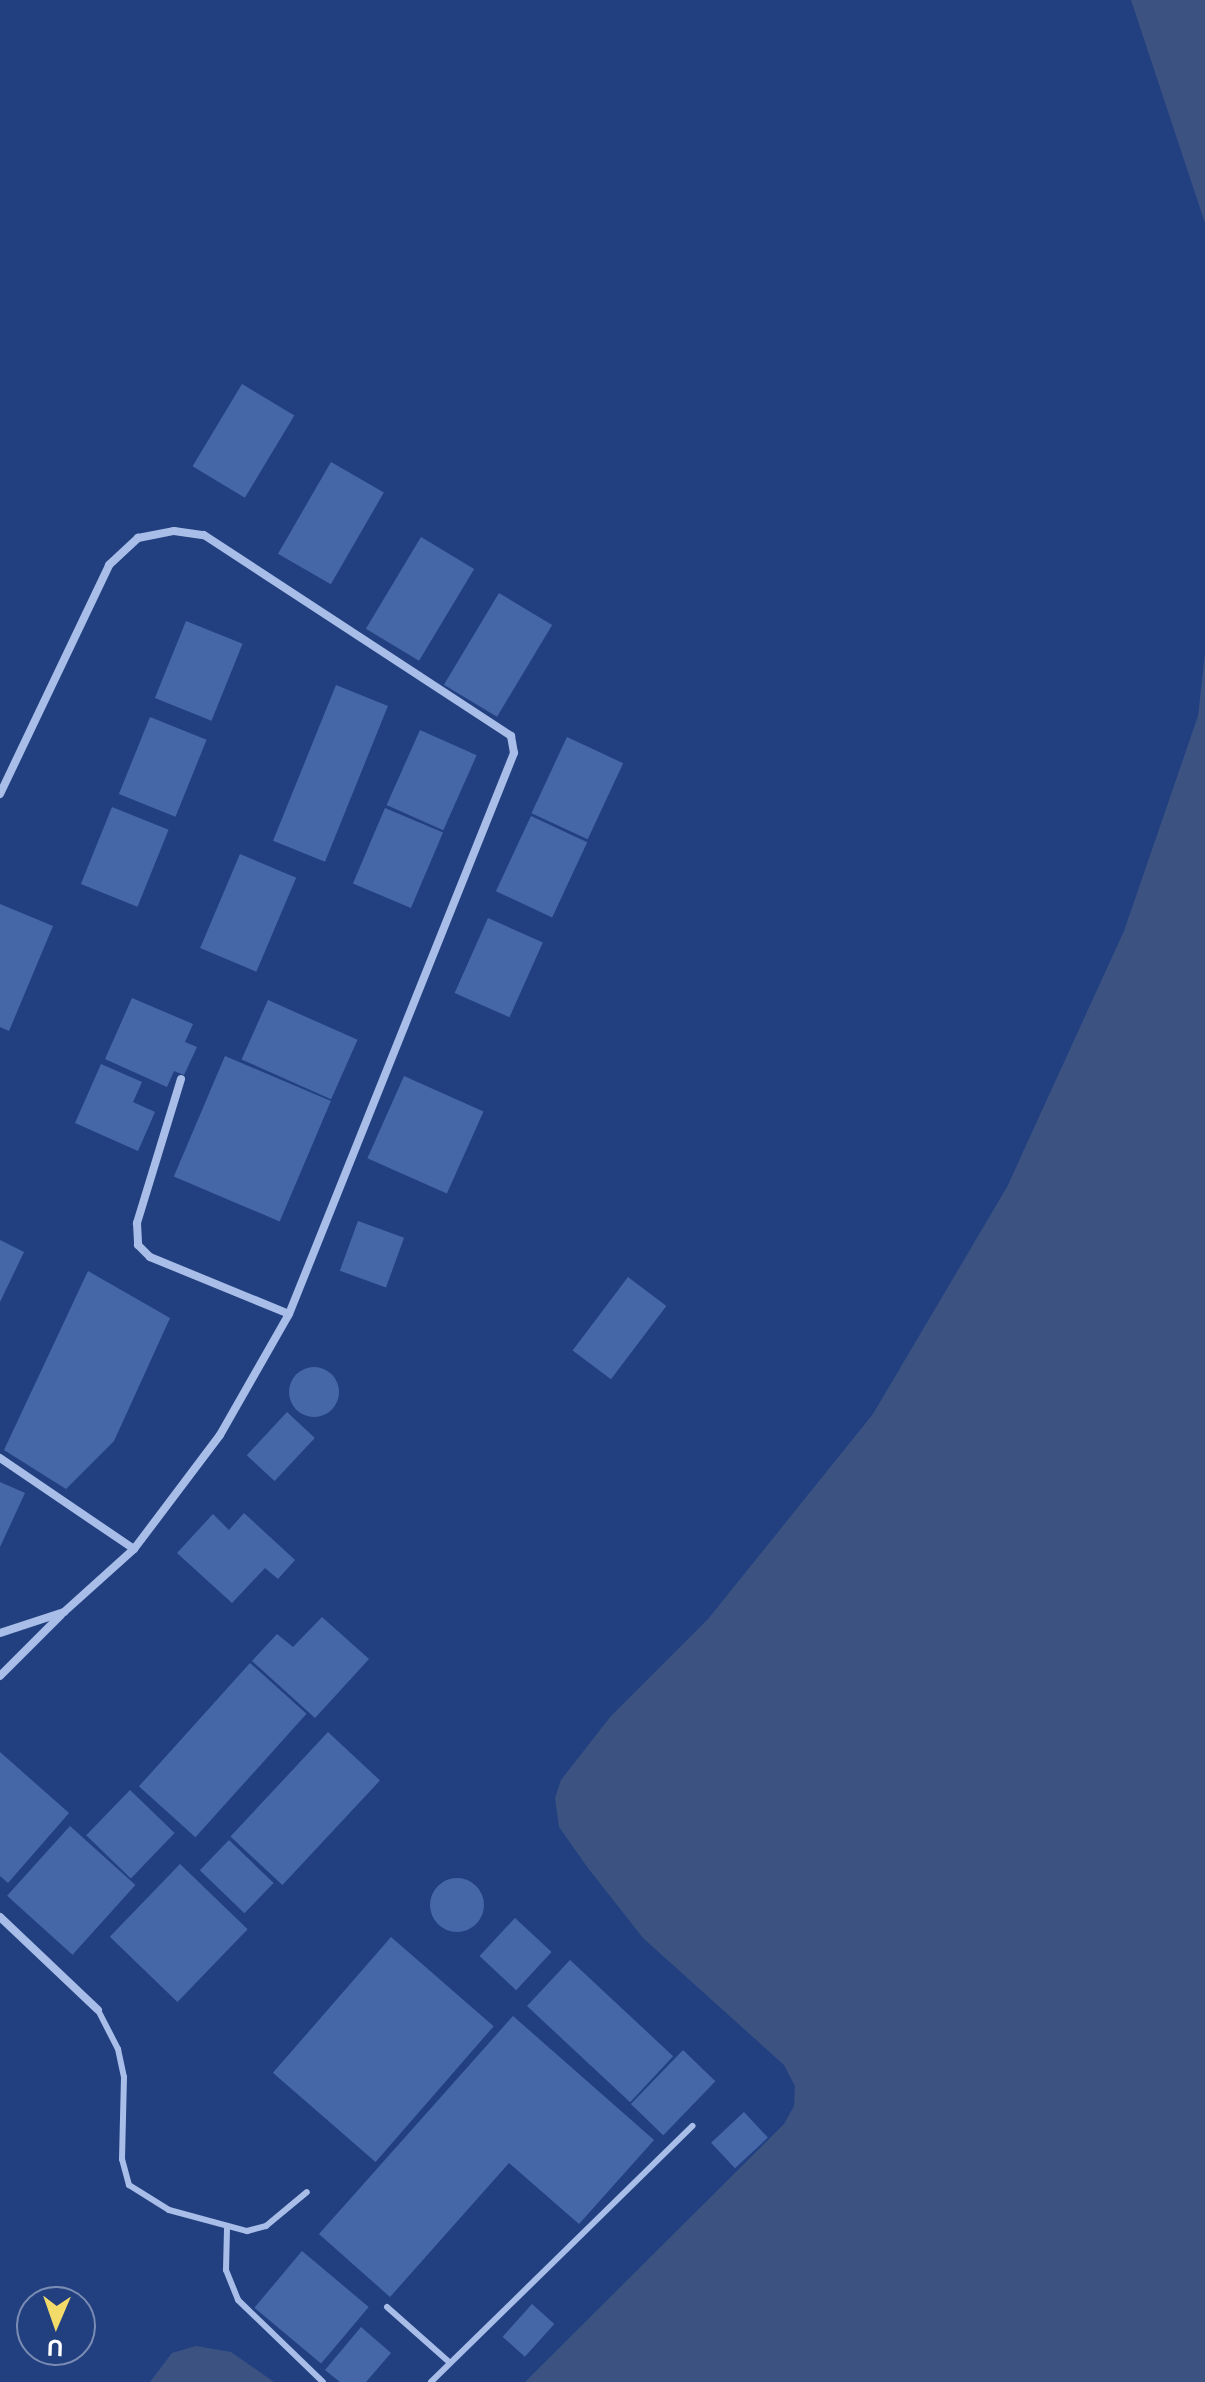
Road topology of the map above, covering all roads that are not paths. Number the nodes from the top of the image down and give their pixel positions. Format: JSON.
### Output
{"nodes":[{"id":1,"x":0,"y":794,"type":"edge"},
{"id":2,"x":181,"y":1079,"type":"dead end"},
{"id":3,"x":289,"y":1314,"type":"junction"},
{"id":4,"x":0,"y":1458,"type":"edge"},
{"id":5,"x":134,"y":1549,"type":"junction"},
{"id":6,"x":64,"y":1612,"type":"junction"},
{"id":7,"x":0,"y":1633,"type":"edge"},
{"id":8,"x":0,"y":1676,"type":"edge"},
{"id":9,"x":0,"y":1917,"type":"edge"},
{"id":10,"x":98,"y":2010,"type":"joint"},
{"id":11,"x":692,"y":2126,"type":"dead end"},
{"id":12,"x":307,"y":2192,"type":"dead end"},
{"id":13,"x":227,"y":2229,"type":"junction"},
{"id":14,"x":387,"y":2307,"type":"dead end"},
{"id":15,"x":449,"y":2362,"type":"junction"},
{"id":16,"x":323,"y":2382,"type":"edge"},
{"id":17,"x":431,"y":2382,"type":"edge"}],
"edges":[{"from":1,"to":3,"type":"street"},
{"from":2,"to":3,"type":"street"},
{"from":3,"to":5,"type":"street"},
{"from":4,"to":5,"type":"street"},
{"from":5,"to":6,"type":"street"},
{"from":6,"to":7,"type":"street"},
{"from":6,"to":8,"type":"street"},
{"from":9,"to":10,"type":"street"},
{"from":10,"to":13,"type":"lane"},
{"from":11,"to":15,"type":"lane"},
{"from":12,"to":13,"type":"lane"},
{"from":13,"to":16,"type":"lane"},
{"from":14,"to":15,"type":"lane"},
{"from":15,"to":17,"type":"lane"}]}
